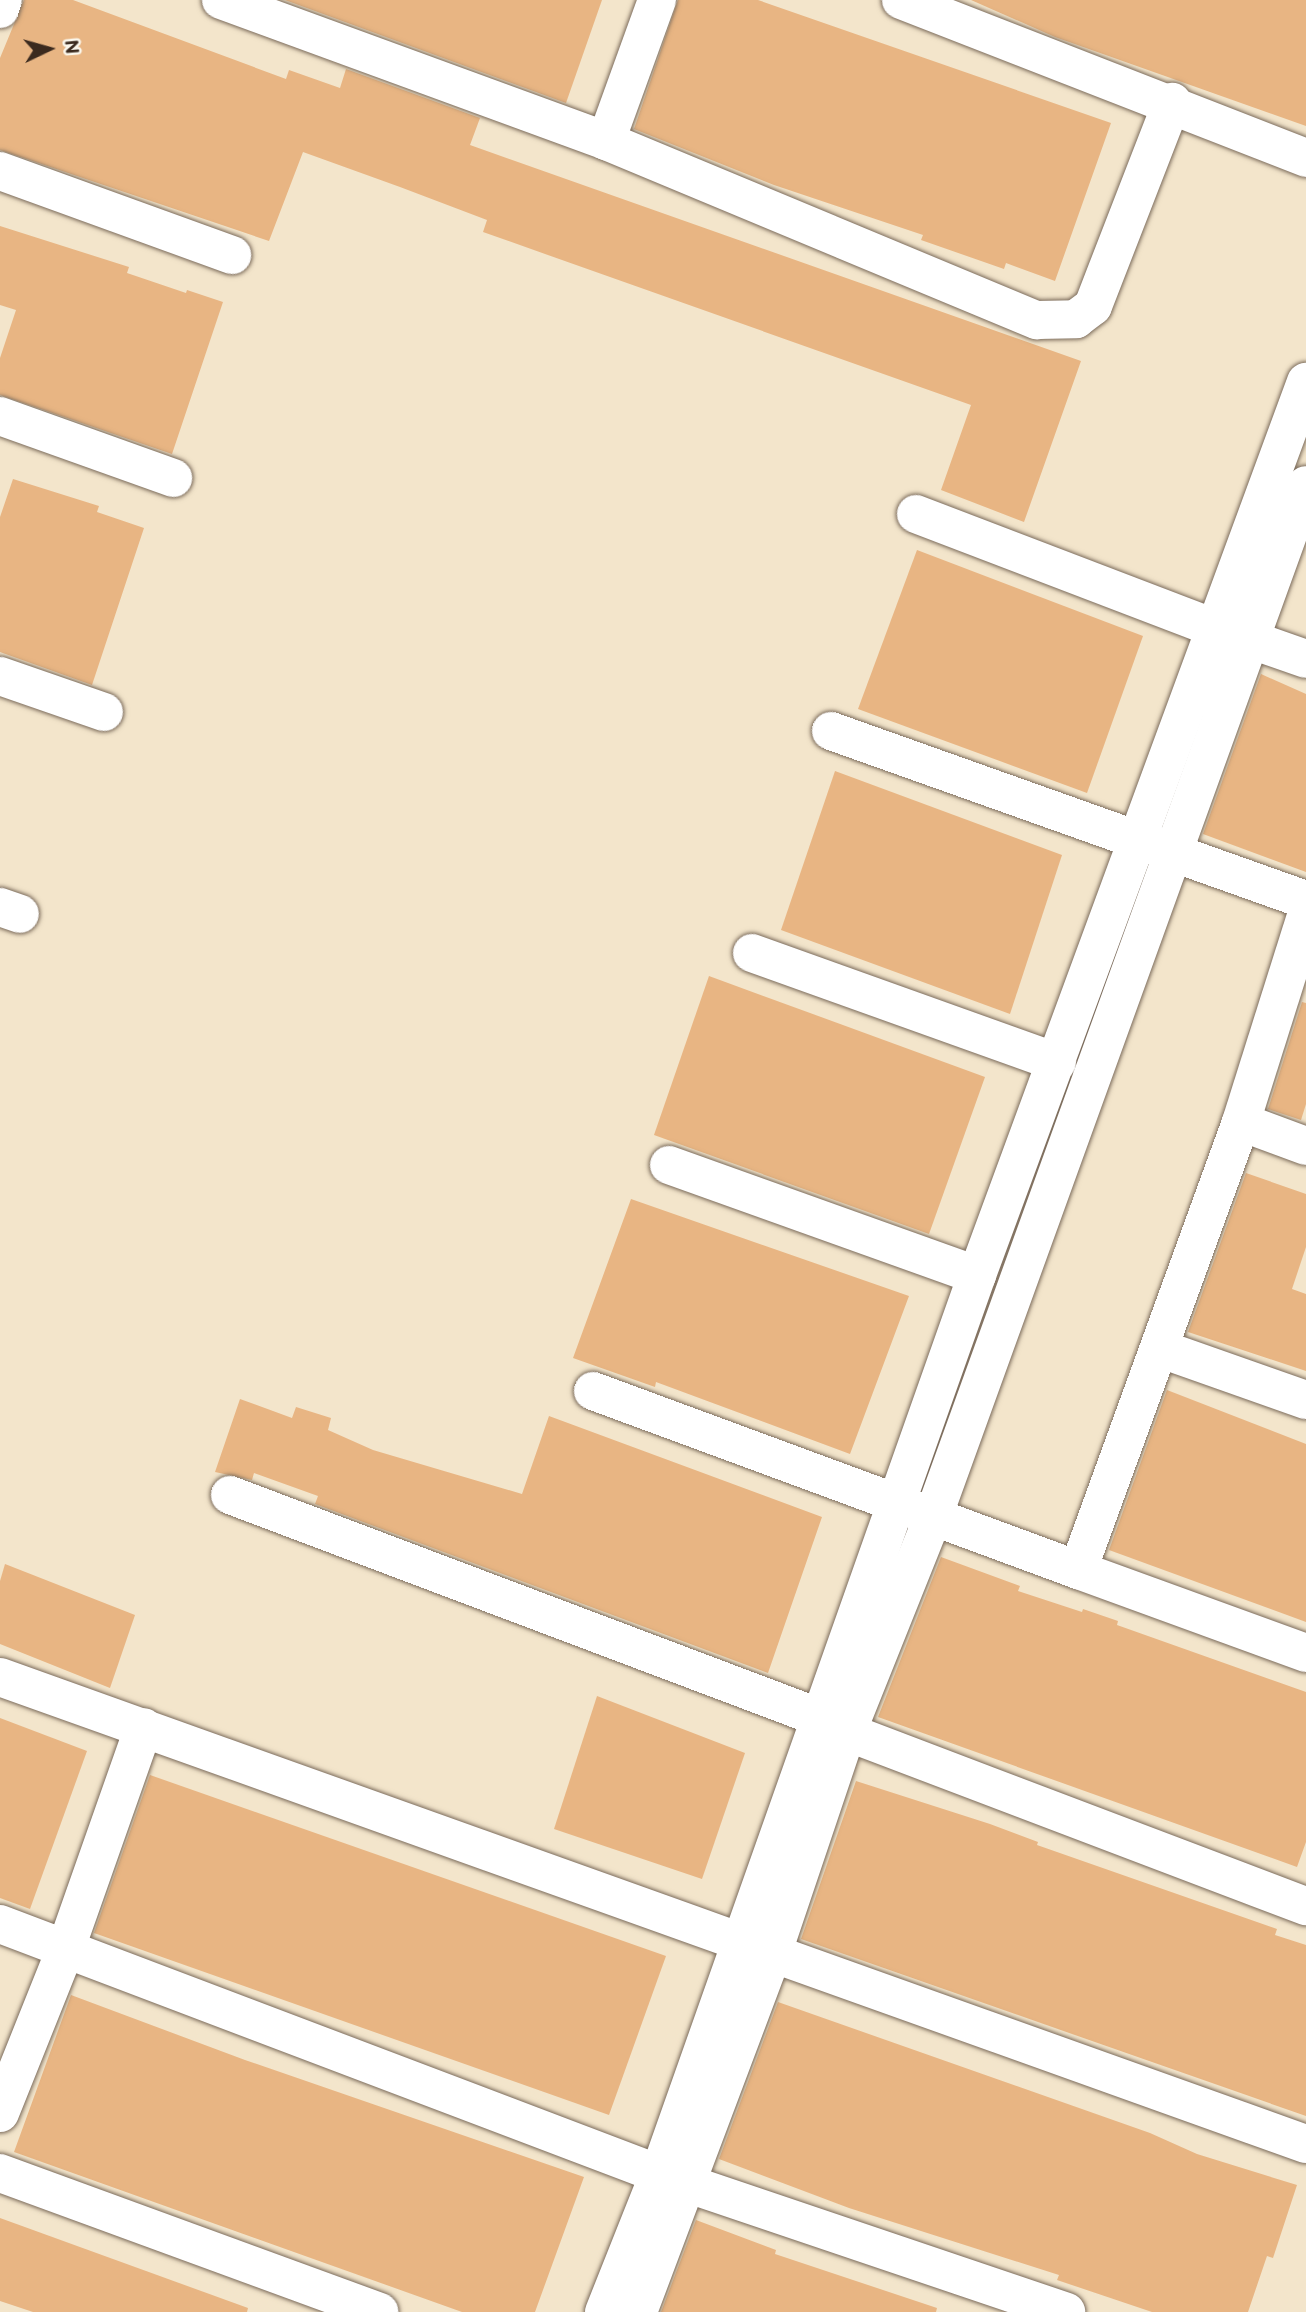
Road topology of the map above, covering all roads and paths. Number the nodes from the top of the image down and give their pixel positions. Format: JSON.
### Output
{"nodes":[{"id":1,"x":3,"y":0,"type":"edge"},
{"id":2,"x":221,"y":0,"type":"edge"},
{"id":3,"x":657,"y":0,"type":"edge"},
{"id":4,"x":901,"y":0,"type":"edge"},
{"id":5,"x":0,"y":9,"type":"edge"},
{"id":6,"x":1172,"y":102,"type":"junction"},
{"id":7,"x":606,"y":141,"type":"junction"},
{"id":8,"x":1306,"y":158,"type":"edge"},
{"id":9,"x":0,"y":171,"type":"edge"},
{"id":10,"x":232,"y":255,"type":"dead end"},
{"id":11,"x":1306,"y":382,"type":"edge"},
{"id":12,"x":0,"y":416,"type":"edge"},
{"id":13,"x":173,"y":478,"type":"dead end"},
{"id":14,"x":1306,"y":485,"type":"edge"},
{"id":15,"x":916,"y":514,"type":"dead end"},
{"id":16,"x":1233,"y":634,"type":"junction"},
{"id":17,"x":1306,"y":659,"type":"edge"},
{"id":18,"x":0,"y":676,"type":"edge"},
{"id":19,"x":104,"y":712,"type":"dead end"},
{"id":20,"x":831,"y":731,"type":"dead end"},
{"id":21,"x":1156,"y":848,"type":"junction"},
{"id":22,"x":1306,"y":900,"type":"edge"},
{"id":23,"x":1306,"y":916,"type":"edge"},
{"id":24,"x":752,"y":953,"type":"dead end"},
{"id":25,"x":1057,"y":1062,"type":"junction"},
{"id":26,"x":1241,"y":1122,"type":"junction"},
{"id":27,"x":1306,"y":1146,"type":"edge"},
{"id":28,"x":668,"y":1165,"type":"dead end"},
{"id":29,"x":976,"y":1275,"type":"junction"},
{"id":30,"x":1161,"y":1349,"type":"junction"},
{"id":31,"x":593,"y":1391,"type":"dead end"},
{"id":32,"x":1306,"y":1400,"type":"edge"},
{"id":33,"x":230,"y":1495,"type":"dead end"},
{"id":34,"x":893,"y":1505,"type":"junction"},
{"id":35,"x":933,"y":1517,"type":"junction"},
{"id":36,"x":1078,"y":1570,"type":"junction"},
{"id":37,"x":1306,"y":1653,"type":"edge"},
{"id":38,"x":0,"y":1678,"type":"edge"},
{"id":39,"x":833,"y":1725,"type":"junction"},
{"id":40,"x":144,"y":1727,"type":"junction"},
{"id":41,"x":1306,"y":1906,"type":"edge"},
{"id":42,"x":0,"y":1924,"type":"edge"},
{"id":43,"x":756,"y":1947,"type":"junction"},
{"id":44,"x":66,"y":1948,"type":"junction"},
{"id":45,"x":0,"y":2113,"type":"edge"},
{"id":46,"x":1306,"y":2144,"type":"edge"},
{"id":47,"x":0,"y":2174,"type":"edge"},
{"id":48,"x":674,"y":2178,"type":"junction"},
{"id":49,"x":379,"y":2312,"type":"edge"},
{"id":50,"x":604,"y":2312,"type":"edge"},
{"id":51,"x":638,"y":2312,"type":"edge"},
{"id":52,"x":1066,"y":2312,"type":"edge"}],
"edges":[{"from":1,"to":5,"type":"street"},
{"from":2,"to":7,"type":"street"},
{"from":3,"to":7,"type":"street"},
{"from":4,"to":6,"type":"street"},
{"from":6,"to":7,"type":"street"},
{"from":6,"to":8,"type":"street"},
{"from":9,"to":10,"type":"street"},
{"from":11,"to":16,"type":"street"},
{"from":12,"to":13,"type":"street"},
{"from":14,"to":16,"type":"street"},
{"from":15,"to":16,"type":"street"},
{"from":16,"to":17,"type":"street"},
{"from":16,"to":21,"type":"street"},
{"from":18,"to":19,"type":"street"},
{"from":20,"to":21,"type":"street"},
{"from":21,"to":22,"type":"street"},
{"from":21,"to":25,"type":"street"},
{"from":21,"to":35,"type":"street"},
{"from":23,"to":26,"type":"street"},
{"from":24,"to":25,"type":"street"},
{"from":25,"to":29,"type":"street"},
{"from":26,"to":27,"type":"street"},
{"from":26,"to":30,"type":"street"},
{"from":28,"to":29,"type":"street"},
{"from":29,"to":34,"type":"street"},
{"from":30,"to":32,"type":"street"},
{"from":30,"to":36,"type":"street"},
{"from":31,"to":34,"type":"street"},
{"from":33,"to":39,"type":"street"},
{"from":34,"to":35,"type":"street"},
{"from":34,"to":39,"type":"street"},
{"from":35,"to":36,"type":"street"},
{"from":35,"to":39,"type":"street"},
{"from":36,"to":37,"type":"street"},
{"from":38,"to":40,"type":"street"},
{"from":39,"to":41,"type":"street"},
{"from":39,"to":43,"type":"street"},
{"from":40,"to":43,"type":"street"},
{"from":40,"to":44,"type":"street"},
{"from":42,"to":44,"type":"street"},
{"from":43,"to":46,"type":"street"},
{"from":43,"to":48,"type":"street"},
{"from":44,"to":45,"type":"street"},
{"from":44,"to":48,"type":"street"},
{"from":47,"to":49,"type":"street"},
{"from":48,"to":50,"type":"street"},
{"from":48,"to":51,"type":"street"},
{"from":48,"to":52,"type":"street"}]}
